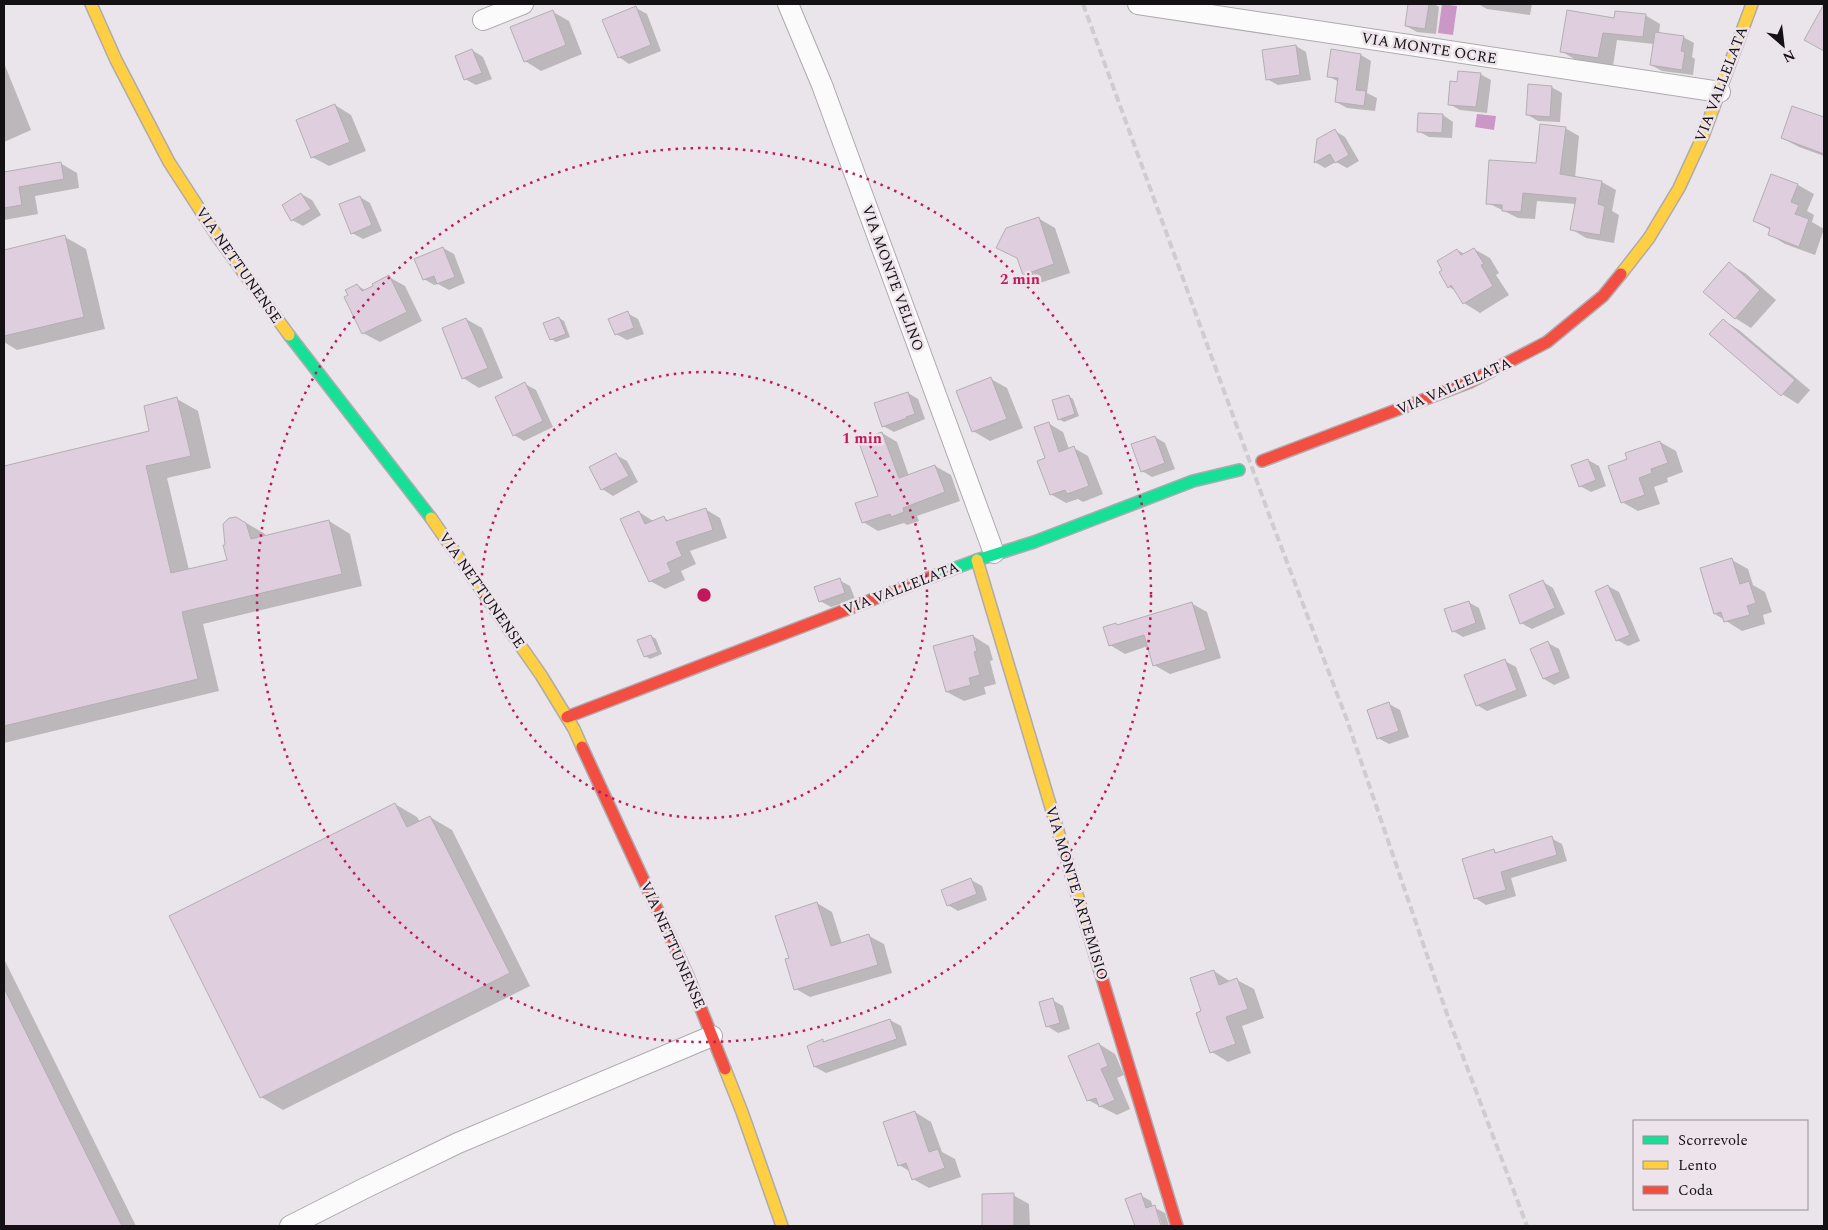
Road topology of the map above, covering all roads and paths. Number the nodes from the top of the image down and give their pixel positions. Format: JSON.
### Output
{"nodes":[{"id":1,"x":91,"y":4,"type":"edge"},
{"id":2,"x":523,"y":4,"type":"edge"},
{"id":3,"x":788,"y":4,"type":"edge"},
{"id":4,"x":1138,"y":4,"type":"edge"},
{"id":5,"x":1752,"y":4,"type":"edge"},
{"id":6,"x":483,"y":20,"type":"dead end"},
{"id":7,"x":1720,"y":92,"type":"junction"},
{"id":8,"x":1262,"y":461,"type":"dead end"},
{"id":9,"x":1239,"y":470,"type":"dead end"},
{"id":10,"x":985,"y":556,"type":"junction"},
{"id":11,"x":567,"y":716,"type":"junction"},
{"id":12,"x":712,"y":1036,"type":"junction"},
{"id":13,"x":290,"y":1226,"type":"edge"},
{"id":14,"x":782,"y":1226,"type":"edge"},
{"id":15,"x":1177,"y":1226,"type":"edge"}],
"edges":[{"from":1,"to":11,"type":"street","name":"VIA NETTUNENSE"},
{"from":2,"to":6,"type":"street"},
{"from":3,"to":10,"type":"street","name":"VIA MONTE VELINO"},
{"from":4,"to":7,"type":"street","name":"VIA MONTE OCRE"},
{"from":5,"to":7,"type":"street","name":"VIA VALLELATA"},
{"from":7,"to":8,"type":"street","name":"VIA VALLELATA"},
{"from":9,"to":10,"type":"street","name":"VIA VALLELATA"},
{"from":10,"to":11,"type":"street","name":"VIA VALLELATA"},
{"from":10,"to":15,"type":"street","name":"VIA MONTE ARTEMISIO"},
{"from":11,"to":12,"type":"street","name":"VIA NETTUNENSE"},
{"from":12,"to":13,"type":"street"},
{"from":12,"to":14,"type":"street","name":"VIA NETTUNENSE"}]}
